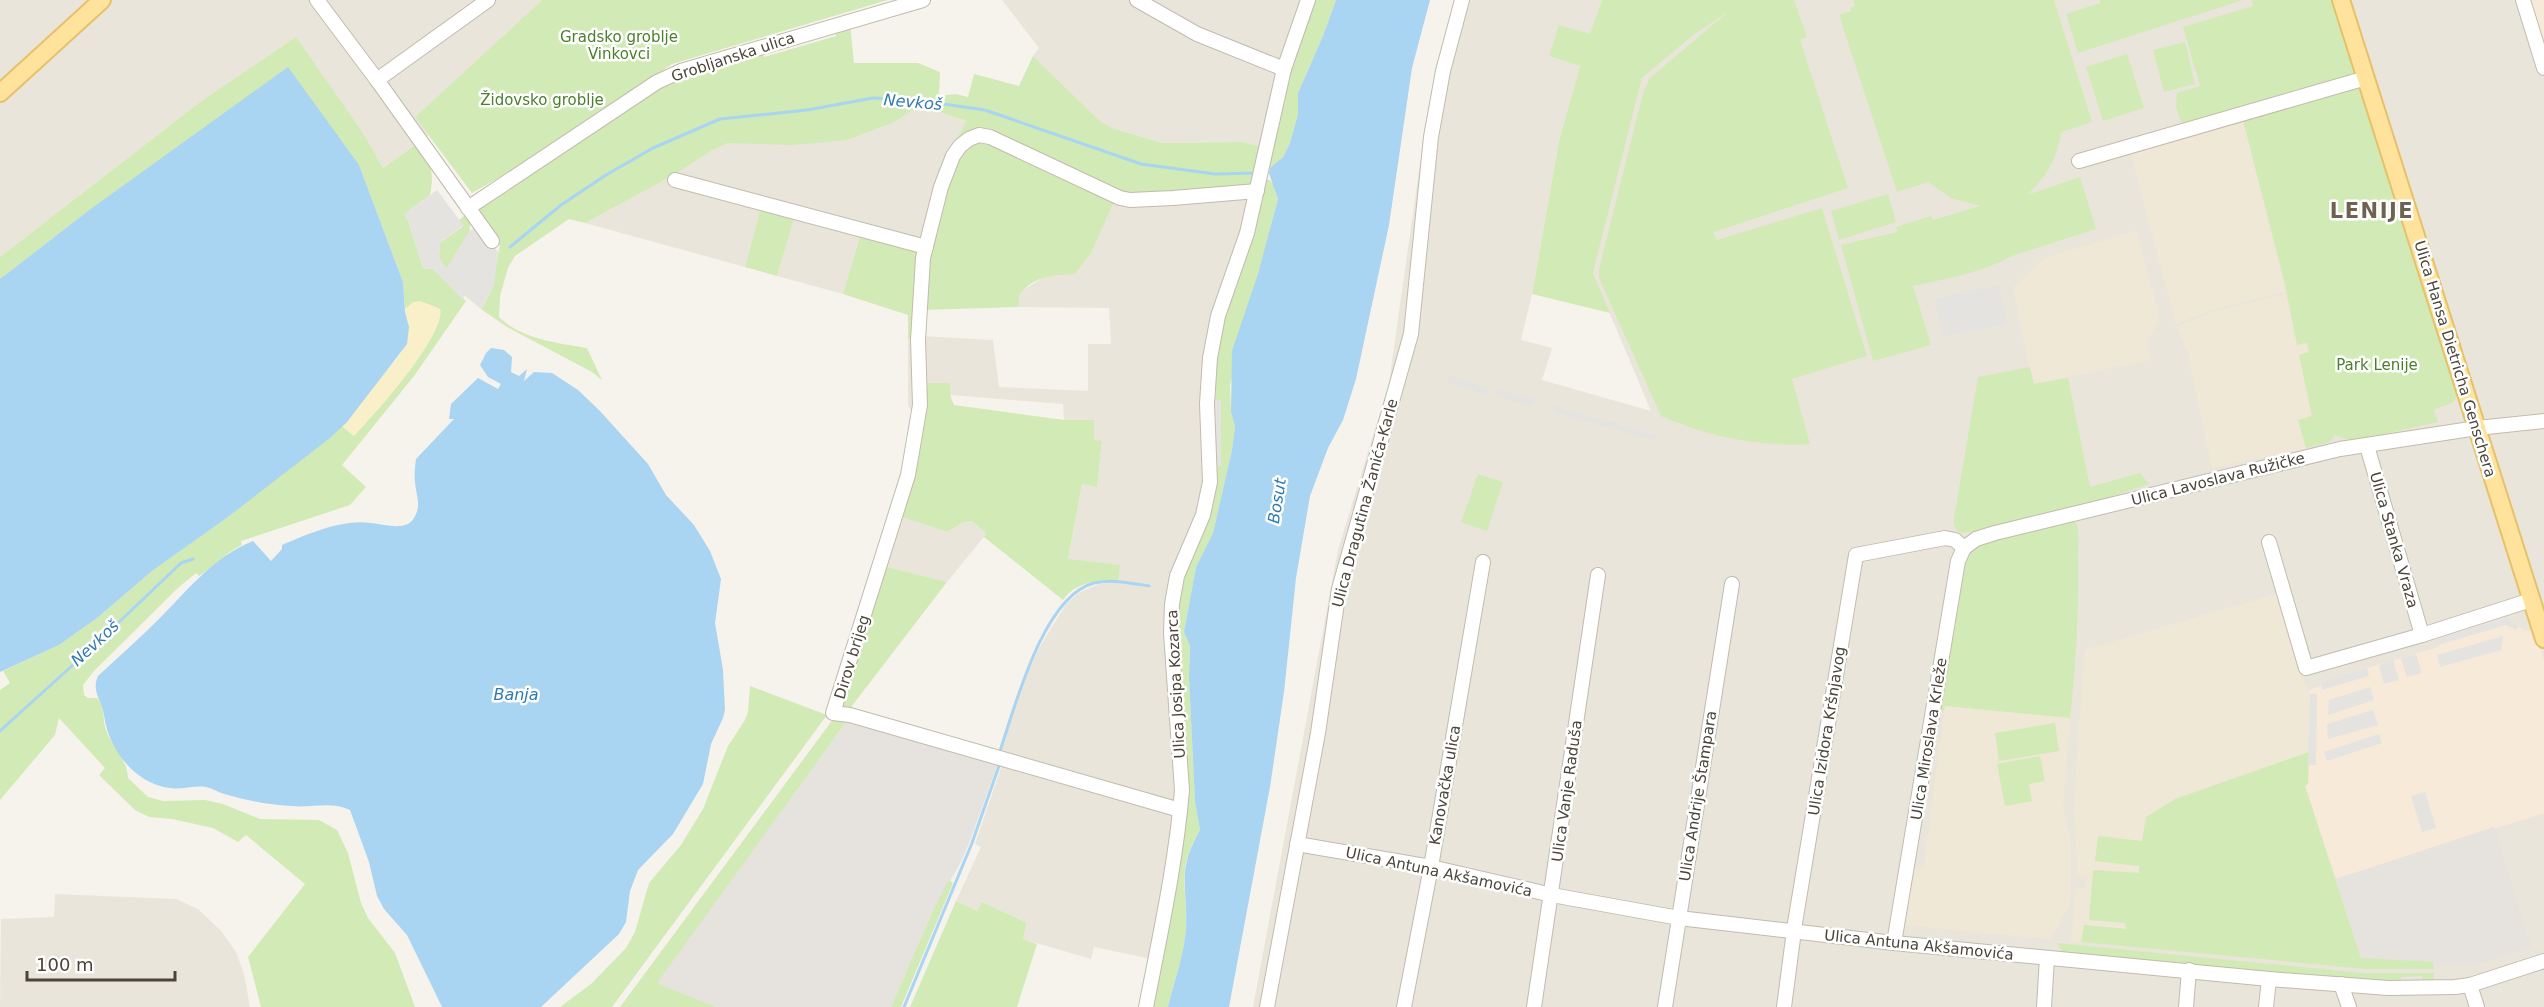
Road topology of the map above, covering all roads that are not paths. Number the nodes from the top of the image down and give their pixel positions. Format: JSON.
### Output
{"nodes":[{"id":1,"x":102,"y":0,"type":"edge"},
{"id":2,"x":317,"y":0,"type":"edge"},
{"id":3,"x":488,"y":0,"type":"edge"},
{"id":4,"x":923,"y":0,"type":"edge"},
{"id":5,"x":1137,"y":0,"type":"edge"},
{"id":6,"x":1308,"y":0,"type":"edge"},
{"id":7,"x":1462,"y":0,"type":"edge"},
{"id":8,"x":2341,"y":0,"type":"edge"},
{"id":9,"x":2523,"y":0,"type":"edge"},
{"id":10,"x":2544,"y":68,"type":"edge"},
{"id":11,"x":1284,"y":69,"type":"junction"},
{"id":12,"x":2367,"y":78,"type":"junction"},
{"id":13,"x":377,"y":80,"type":"junction"},
{"id":14,"x":0,"y":93,"type":"edge"},
{"id":15,"x":2079,"y":161,"type":"dead end"},
{"id":16,"x":675,"y":180,"type":"dead end"},
{"id":17,"x":1257,"y":187,"type":"junction"},
{"id":18,"x":468,"y":208,"type":"junction"},
{"id":19,"x":492,"y":242,"type":"dead end"},
{"id":20,"x":926,"y":247,"type":"junction"},
{"id":21,"x":2544,"y":421,"type":"edge"},
{"id":22,"x":2477,"y":428,"type":"junction"},
{"id":23,"x":2367,"y":446,"type":"junction"},
{"id":24,"x":2269,"y":542,"type":"dead end"},
{"id":25,"x":1960,"y":544,"type":"junction"},
{"id":26,"x":1483,"y":562,"type":"dead end"},
{"id":27,"x":1598,"y":575,"type":"dead end"},
{"id":28,"x":1732,"y":584,"type":"dead end"},
{"id":29,"x":2537,"y":607,"type":"edge"},
{"id":30,"x":2422,"y":635,"type":"junction"},
{"id":31,"x":2544,"y":639,"type":"edge"},
{"id":32,"x":1180,"y":810,"type":"junction"},
{"id":33,"x":1297,"y":844,"type":"junction"},
{"id":34,"x":1431,"y":867,"type":"junction"},
{"id":35,"x":1552,"y":895,"type":"junction"},
{"id":36,"x":1679,"y":918,"type":"junction"},
{"id":37,"x":1794,"y":932,"type":"junction"},
{"id":38,"x":1894,"y":944,"type":"junction"},
{"id":39,"x":2047,"y":958,"type":"junction"},
{"id":40,"x":2544,"y":961,"type":"edge"},
{"id":41,"x":2189,"y":970,"type":"junction"},
{"id":42,"x":2269,"y":979,"type":"junction"},
{"id":43,"x":2341,"y":984,"type":"junction"},
{"id":44,"x":2470,"y":985,"type":"junction"},
{"id":45,"x":1146,"y":1007,"type":"edge"},
{"id":46,"x":1267,"y":1007,"type":"edge"},
{"id":47,"x":1404,"y":1007,"type":"edge"},
{"id":48,"x":1534,"y":1007,"type":"edge"},
{"id":49,"x":1665,"y":1007,"type":"edge"},
{"id":50,"x":1784,"y":1007,"type":"edge"},
{"id":51,"x":2044,"y":1007,"type":"edge"},
{"id":52,"x":2186,"y":1007,"type":"edge"},
{"id":53,"x":2266,"y":1007,"type":"edge"},
{"id":54,"x":2349,"y":1007,"type":"edge"},
{"id":55,"x":2477,"y":1007,"type":"edge"}],
"edges":[{"from":1,"to":14,"type":"main road"},
{"from":2,"to":13,"type":"street"},
{"from":3,"to":13,"type":"street"},
{"from":4,"to":18,"type":"street","name":"Grobljanska ulica"},
{"from":5,"to":11,"type":"street"},
{"from":6,"to":11,"type":"street","name":"Ulica Josipa Kozarca"},
{"from":7,"to":33,"type":"street","name":"Ulica Dragutina Žanića-Karle"},
{"from":8,"to":12,"type":"main road","name":"Ulica Hansa Dietricha Genschera"},
{"from":9,"to":10,"type":"street"},
{"from":11,"to":17,"type":"street","name":"Ulica Josipa Kozarca"},
{"from":12,"to":15,"type":"street"},
{"from":12,"to":22,"type":"main road","name":"Ulica Hansa Dietricha Genschera"},
{"from":13,"to":18,"type":"street"},
{"from":16,"to":20,"type":"street"},
{"from":17,"to":20,"type":"street","name":"Dirov brijeg"},
{"from":17,"to":32,"type":"street","name":"Ulica Josipa Kozarca"},
{"from":18,"to":19,"type":"street"},
{"from":20,"to":32,"type":"street","name":"Dirov brijeg"},
{"from":21,"to":22,"type":"street","name":"Ulica Lavoslava Ružičke"},
{"from":22,"to":23,"type":"street","name":"Ulica Lavoslava Ružičke"},
{"from":22,"to":29,"type":"main road","name":"Ulica Hansa Dietricha Genschera"},
{"from":23,"to":25,"type":"street","name":"Ulica Lavoslava Ružičke"},
{"from":23,"to":30,"type":"street","name":"Ulica Stanka Vraza"},
{"from":24,"to":30,"type":"street"},
{"from":25,"to":37,"type":"street","name":"Ulica Izidora Kršnjavog"},
{"from":25,"to":38,"type":"street","name":"Ulica Miroslava Krleže"},
{"from":26,"to":34,"type":"street","name":"Kanovačka ulica"},
{"from":27,"to":35,"type":"street","name":"Ulica Vanje Raduša"},
{"from":28,"to":36,"type":"street","name":"Ulica Andrije Štampara"},
{"from":29,"to":30,"type":"street"},
{"from":29,"to":31,"type":"main road","name":"Ulica Hansa Dietricha Genschera"},
{"from":32,"to":45,"type":"street","name":"Ulica Josipa Kozarca"},
{"from":33,"to":34,"type":"street","name":"Ulica Antuna Akšamovića"},
{"from":33,"to":46,"type":"street","name":"Ulica Dragutina Žanića-Karle"},
{"from":34,"to":35,"type":"street","name":"Ulica Antuna Akšamovića"},
{"from":34,"to":47,"type":"street","name":"Kanovačka ulica"},
{"from":35,"to":36,"type":"street","name":"Ulica Antuna Akšamovića"},
{"from":35,"to":48,"type":"street","name":"Ulica Vanje Raduša"},
{"from":36,"to":37,"type":"street","name":"Ulica Antuna Akšamovića"},
{"from":36,"to":49,"type":"street","name":"Ulica Andrije Štampara"},
{"from":37,"to":38,"type":"street","name":"Ulica Antuna Akšamovića"},
{"from":37,"to":50,"type":"street","name":"Ulica Izidora Kršnjavog"},
{"from":38,"to":39,"type":"street","name":"Ulica Antuna Akšamovića"},
{"from":39,"to":41,"type":"street","name":"Ulica Antuna Akšamovića"},
{"from":39,"to":51,"type":"street"},
{"from":40,"to":44,"type":"street","name":"Ulica Antuna Akšamovića"},
{"from":41,"to":42,"type":"street","name":"Ulica Antuna Akšamovića"},
{"from":41,"to":52,"type":"street"},
{"from":42,"to":43,"type":"street","name":"Ulica Antuna Akšamovića"},
{"from":42,"to":53,"type":"street"},
{"from":43,"to":44,"type":"street","name":"Ulica Antuna Akšamovića"},
{"from":43,"to":54,"type":"street"},
{"from":44,"to":55,"type":"street"}]}
